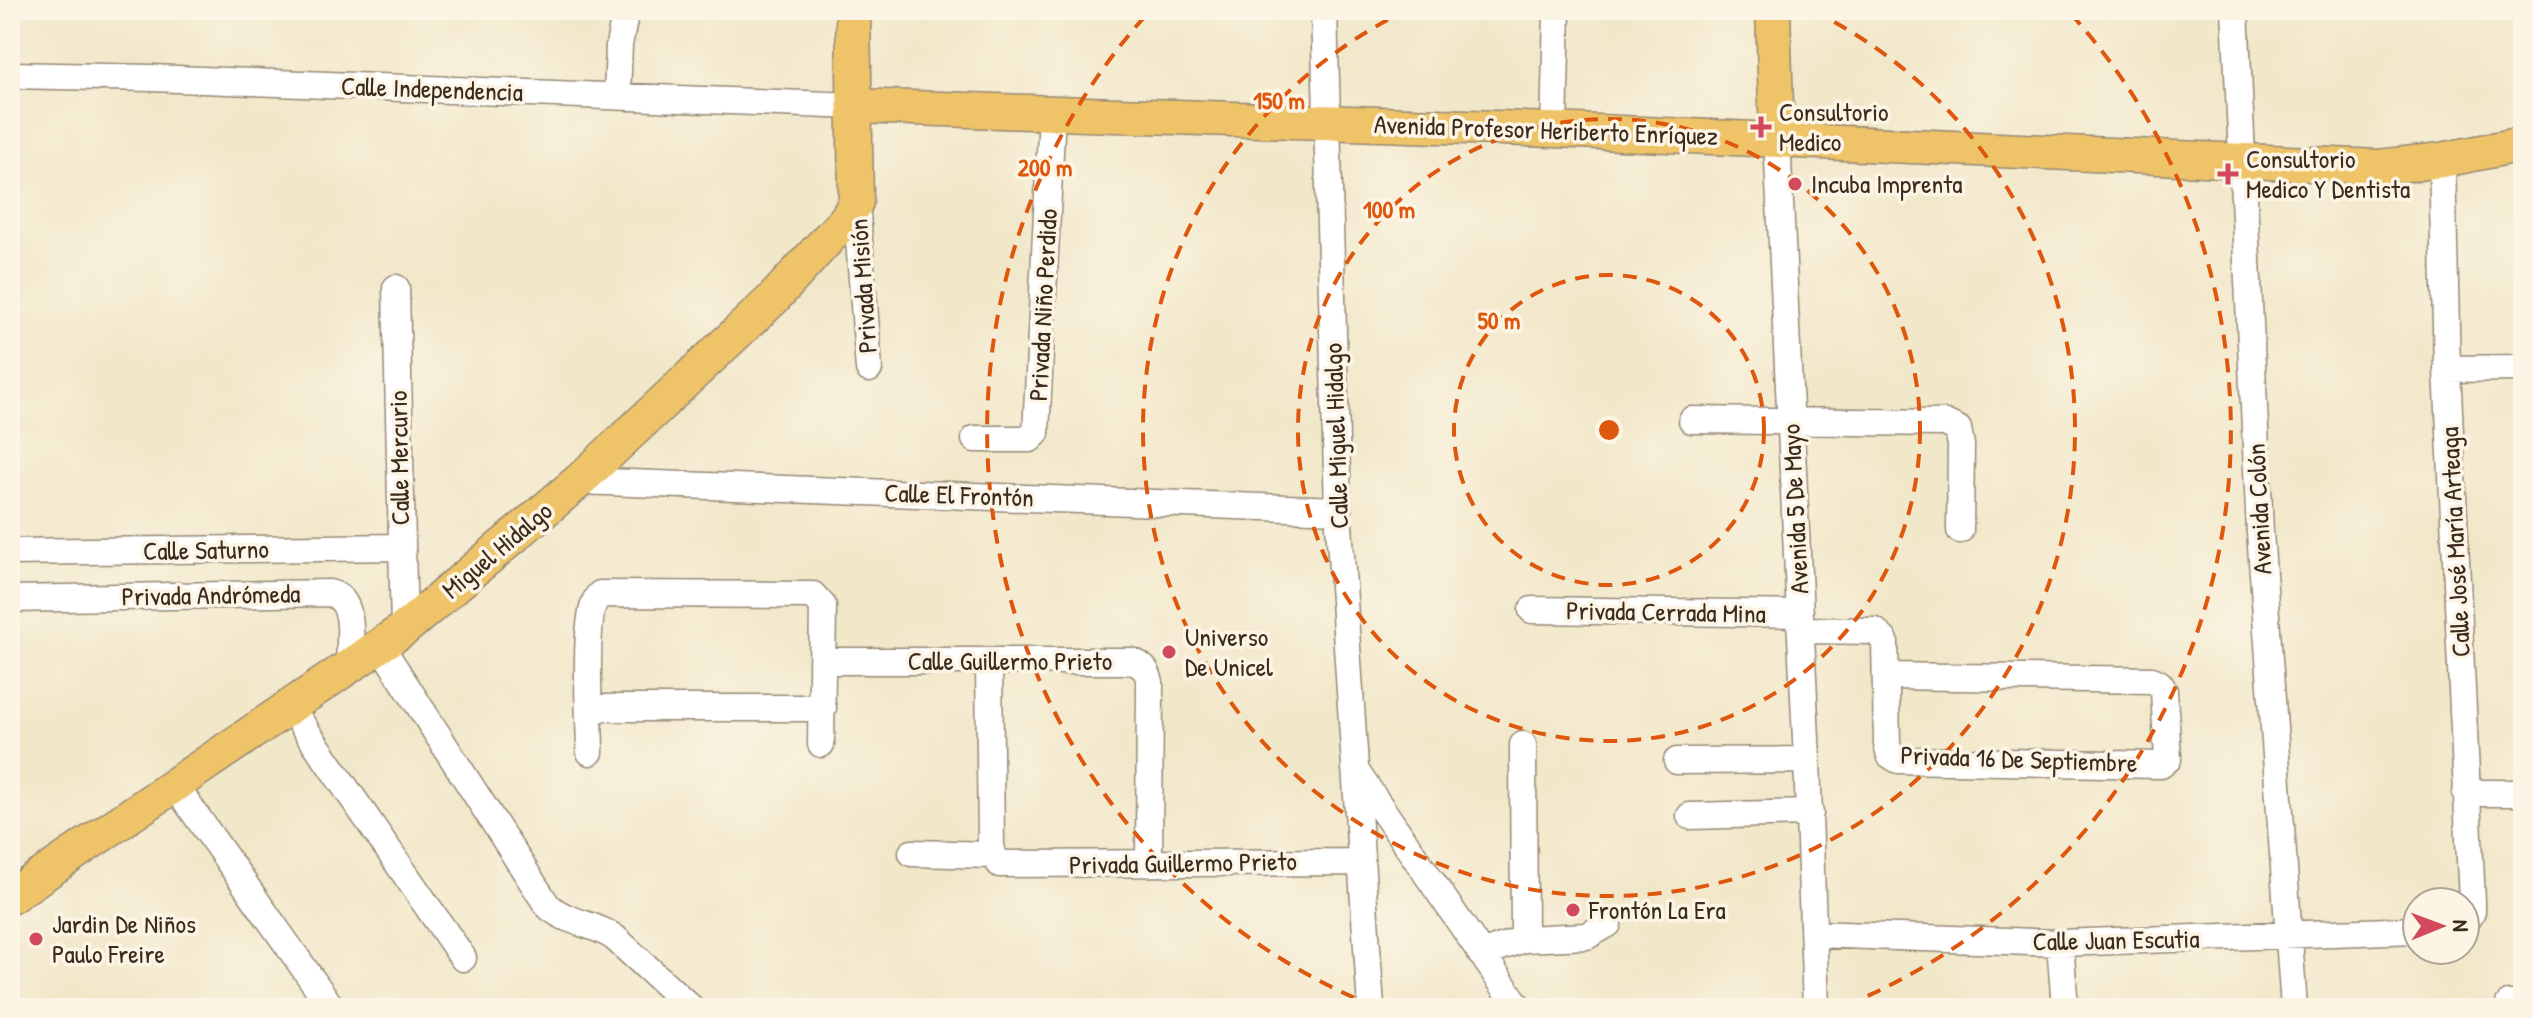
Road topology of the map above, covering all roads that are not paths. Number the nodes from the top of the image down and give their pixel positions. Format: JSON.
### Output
{"nodes":[{"id":1,"x":626,"y":10,"type":"edge"},
{"id":2,"x":853,"y":10,"type":"edge"},
{"id":3,"x":1324,"y":10,"type":"edge"},
{"id":4,"x":1557,"y":10,"type":"edge"},
{"id":5,"x":1773,"y":10,"type":"edge"},
{"id":6,"x":2235,"y":10,"type":"edge"},
{"id":7,"x":10,"y":75,"type":"edge"},
{"id":8,"x":617,"y":96,"type":"junction"},
{"id":9,"x":855,"y":106,"type":"junction"},
{"id":10,"x":1052,"y":113,"type":"junction"},
{"id":11,"x":1325,"y":121,"type":"junction"},
{"id":12,"x":1554,"y":130,"type":"junction"},
{"id":13,"x":1777,"y":140,"type":"junction"},
{"id":14,"x":2523,"y":144,"type":"edge"},
{"id":15,"x":2442,"y":160,"type":"junction"},
{"id":16,"x":2241,"y":162,"type":"junction"},
{"id":17,"x":856,"y":202,"type":"junction"},
{"id":18,"x":396,"y":288,"type":"dead end"},
{"id":19,"x":2523,"y":368,"type":"edge"},
{"id":20,"x":869,"y":369,"type":"dead end"},
{"id":21,"x":2447,"y":369,"type":"junction"},
{"id":22,"x":1692,"y":420,"type":"dead end"},
{"id":23,"x":1791,"y":420,"type":"junction"},
{"id":24,"x":975,"y":439,"type":"dead end"},
{"id":25,"x":579,"y":481,"type":"junction"},
{"id":26,"x":1338,"y":510,"type":"junction"},
{"id":27,"x":1960,"y":530,"type":"dead end"},
{"id":28,"x":401,"y":547,"type":"junction"},
{"id":29,"x":10,"y":552,"type":"edge"},
{"id":30,"x":10,"y":599,"type":"edge"},
{"id":31,"x":1532,"y":610,"type":"dead end"},
{"id":32,"x":1800,"y":622,"type":"junction"},
{"id":33,"x":392,"y":637,"type":"junction"},
{"id":34,"x":822,"y":661,"type":"junction"},
{"id":35,"x":989,"y":662,"type":"junction"},
{"id":36,"x":349,"y":665,"type":"junction"},
{"id":37,"x":1886,"y":676,"type":"junction"},
{"id":38,"x":290,"y":707,"type":"junction"},
{"id":39,"x":590,"y":708,"type":"junction"},
{"id":40,"x":823,"y":708,"type":"junction"},
{"id":41,"x":821,"y":744,"type":"dead end"},
{"id":42,"x":1523,"y":745,"type":"dead end"},
{"id":43,"x":590,"y":752,"type":"dead end"},
{"id":44,"x":1807,"y":760,"type":"junction"},
{"id":45,"x":1677,"y":761,"type":"dead end"},
{"id":46,"x":1357,"y":773,"type":"junction"},
{"id":47,"x":174,"y":784,"type":"junction"},
{"id":48,"x":2466,"y":793,"type":"junction"},
{"id":49,"x":2523,"y":793,"type":"edge"},
{"id":50,"x":1810,"y":813,"type":"junction"},
{"id":51,"x":1690,"y":816,"type":"dead end"},
{"id":52,"x":912,"y":853,"type":"dead end"},
{"id":53,"x":999,"y":860,"type":"junction"},
{"id":54,"x":1149,"y":862,"type":"junction"},
{"id":55,"x":1361,"y":862,"type":"junction"},
{"id":56,"x":2471,"y":886,"type":"edge"},
{"id":57,"x":10,"y":897,"type":"edge"},
{"id":58,"x":1608,"y":924,"type":"dead end"},
{"id":59,"x":2401,"y":931,"type":"edge"},
{"id":60,"x":1815,"y":934,"type":"junction"},
{"id":61,"x":2289,"y":937,"type":"junction"},
{"id":62,"x":1524,"y":939,"type":"junction"},
{"id":63,"x":2060,"y":943,"type":"junction"},
{"id":64,"x":1481,"y":954,"type":"junction"},
{"id":65,"x":463,"y":958,"type":"dead end"},
{"id":66,"x":332,"y":1008,"type":"edge"},
{"id":67,"x":691,"y":1008,"type":"edge"},
{"id":68,"x":1371,"y":1008,"type":"edge"},
{"id":69,"x":1519,"y":1008,"type":"edge"},
{"id":70,"x":1816,"y":1008,"type":"edge"},
{"id":71,"x":2065,"y":1008,"type":"edge"},
{"id":72,"x":2294,"y":1008,"type":"edge"}],
"edges":[{"from":1,"to":8,"type":"street"},
{"from":2,"to":9,"type":"main road"},
{"from":3,"to":11,"type":"street","name":"Calle Miguel Hidalgo"},
{"from":4,"to":12,"type":"street"},
{"from":5,"to":13,"type":"main road","name":"Avenida 5 De Mayo"},
{"from":6,"to":16,"type":"street","name":"Avenida Colón"},
{"from":7,"to":8,"type":"street","name":"Calle Independencia"},
{"from":8,"to":9,"type":"street","name":"Calle Independencia"},
{"from":9,"to":10,"type":"main road","name":"Avenida Profesor Heriberto Enríquez"},
{"from":9,"to":17,"type":"main road"},
{"from":10,"to":11,"type":"main road","name":"Avenida Profesor Heriberto Enríquez"},
{"from":10,"to":24,"type":"street","name":"Privada Niño Perdido"},
{"from":11,"to":12,"type":"main road","name":"Avenida Profesor Heriberto Enríquez"},
{"from":11,"to":26,"type":"street","name":"Calle Miguel Hidalgo"},
{"from":12,"to":13,"type":"main road","name":"Avenida Profesor Heriberto Enríquez"},
{"from":13,"to":16,"type":"main road","name":"Avenida Profesor Heriberto Enríquez"},
{"from":13,"to":23,"type":"street","name":"Avenida 5 De Mayo"},
{"from":14,"to":15,"type":"main road","name":"Avenida Profesor Heriberto Enríquez"},
{"from":15,"to":16,"type":"main road","name":"Avenida Profesor Heriberto Enríquez"},
{"from":15,"to":21,"type":"street","name":"Calle José María Arteaga"},
{"from":16,"to":61,"type":"street","name":"Avenida Colón"},
{"from":17,"to":20,"type":"street","name":"Privada Misión"},
{"from":17,"to":25,"type":"main road","name":"Miguel Hidalgo"},
{"from":18,"to":28,"type":"street","name":"Calle Mercurio"},
{"from":19,"to":21,"type":"street"},
{"from":21,"to":48,"type":"street","name":"Calle José María Arteaga"},
{"from":22,"to":23,"type":"street"},
{"from":23,"to":27,"type":"street"},
{"from":23,"to":32,"type":"street","name":"Avenida 5 De Mayo"},
{"from":25,"to":26,"type":"street","name":"Calle El Frontón"},
{"from":25,"to":33,"type":"main road","name":"Miguel Hidalgo"},
{"from":26,"to":46,"type":"street","name":"Calle Miguel Hidalgo"},
{"from":28,"to":29,"type":"street","name":"Calle Saturno"},
{"from":28,"to":33,"type":"street","name":"Calle Mercurio"},
{"from":30,"to":36,"type":"street","name":"Privada Andrómeda"},
{"from":31,"to":32,"type":"street","name":"Privada Cerrada Mina"},
{"from":32,"to":37,"type":"street","name":"Privada 16 De Septiembre"},
{"from":32,"to":44,"type":"street","name":"Avenida 5 De Mayo"},
{"from":33,"to":36,"type":"main road","name":"Miguel Hidalgo"},
{"from":33,"to":67,"type":"street"},
{"from":34,"to":35,"type":"street","name":"Calle Guillermo Prieto"},
{"from":34,"to":39,"type":"street"},
{"from":34,"to":40,"type":"street"},
{"from":35,"to":53,"type":"street"},
{"from":35,"to":54,"type":"street","name":"Calle Guillermo Prieto"},
{"from":36,"to":38,"type":"main road","name":"Miguel Hidalgo"},
{"from":37,"to":37,"type":"street","name":"Privada 16 De Septiembre"},
{"from":38,"to":47,"type":"main road","name":"Miguel Hidalgo"},
{"from":38,"to":65,"type":"street"},
{"from":39,"to":40,"type":"street"},
{"from":39,"to":43,"type":"street"},
{"from":40,"to":41,"type":"street"},
{"from":42,"to":62,"type":"street"},
{"from":44,"to":45,"type":"street"},
{"from":44,"to":50,"type":"street","name":"Avenida 5 De Mayo"},
{"from":46,"to":55,"type":"street","name":"Calle Miguel Hidalgo"},
{"from":46,"to":64,"type":"street"},
{"from":47,"to":57,"type":"main road","name":"Miguel Hidalgo"},
{"from":47,"to":66,"type":"street"},
{"from":48,"to":49,"type":"street"},
{"from":48,"to":56,"type":"street","name":"Calle José María Arteaga"},
{"from":50,"to":51,"type":"street"},
{"from":50,"to":60,"type":"street","name":"Avenida 5 De Mayo"},
{"from":52,"to":53,"type":"street","name":"Privada Guillermo Prieto"},
{"from":53,"to":54,"type":"street","name":"Privada Guillermo Prieto"},
{"from":54,"to":55,"type":"street","name":"Privada Guillermo Prieto"},
{"from":55,"to":68,"type":"street","name":"Calle Miguel Hidalgo"},
{"from":58,"to":62,"type":"street"},
{"from":59,"to":61,"type":"street","name":"Calle Juan Escutia"},
{"from":60,"to":63,"type":"street","name":"Calle Juan Escutia"},
{"from":60,"to":70,"type":"street","name":"Avenida 5 De Mayo"},
{"from":61,"to":63,"type":"street","name":"Calle Juan Escutia"},
{"from":61,"to":72,"type":"street","name":"Avenida Colón"},
{"from":62,"to":64,"type":"street"},
{"from":63,"to":71,"type":"street"},
{"from":64,"to":69,"type":"street"}]}
